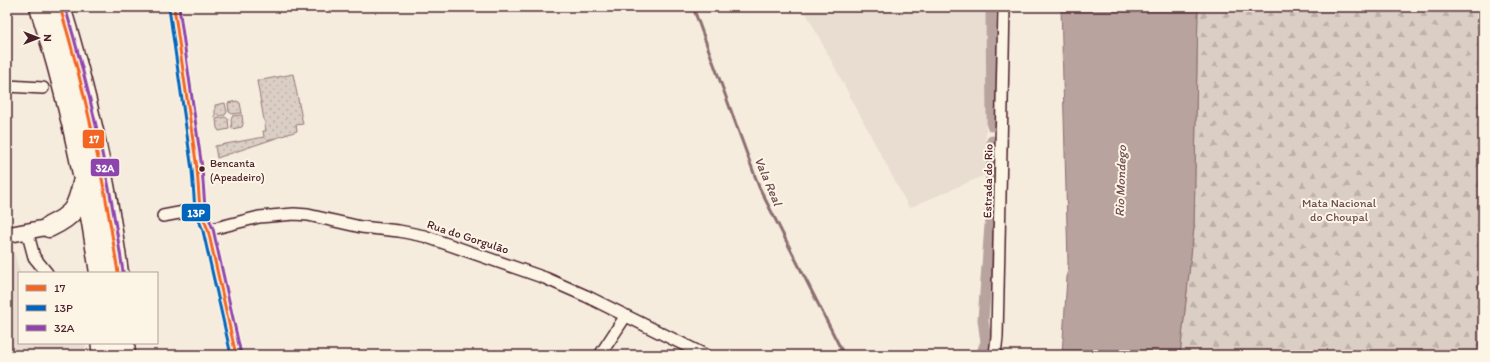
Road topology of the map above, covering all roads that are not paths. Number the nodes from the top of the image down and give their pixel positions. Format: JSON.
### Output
{"nodes":[{"id":1,"x":40,"y":7,"type":"edge"},
{"id":2,"x":60,"y":7,"type":"edge"},
{"id":3,"x":174,"y":7,"type":"edge"},
{"id":4,"x":1004,"y":7,"type":"edge"},
{"id":5,"x":7,"y":86,"type":"edge"},
{"id":6,"x":42,"y":88,"type":"dead end"},
{"id":7,"x":84,"y":178,"type":"junction"},
{"id":8,"x":200,"y":209,"type":"junction"},
{"id":9,"x":163,"y":216,"type":"dead end"},
{"id":10,"x":50,"y":227,"type":"junction"},
{"id":11,"x":208,"y":230,"type":"junction"},
{"id":12,"x":27,"y":231,"type":"junction"},
{"id":13,"x":7,"y":235,"type":"edge"},
{"id":14,"x":99,"y":264,"type":"edge"},
{"id":15,"x":46,"y":272,"type":"edge"},
{"id":16,"x":118,"y":272,"type":"edge"},
{"id":17,"x":625,"y":317,"type":"junction"},
{"id":18,"x":97,"y":344,"type":"edge"},
{"id":19,"x":109,"y":344,"type":"edge"},
{"id":20,"x":124,"y":344,"type":"edge"},
{"id":21,"x":98,"y":355,"type":"edge"},
{"id":22,"x":110,"y":355,"type":"edge"},
{"id":23,"x":125,"y":355,"type":"edge"},
{"id":24,"x":236,"y":355,"type":"edge"},
{"id":25,"x":600,"y":355,"type":"edge"},
{"id":26,"x":705,"y":355,"type":"edge"},
{"id":27,"x":995,"y":355,"type":"edge"}],
"edges":[{"from":1,"to":7,"type":"highway"},
{"from":2,"to":16,"type":"highway"},
{"from":3,"to":8,"type":"street"},
{"from":4,"to":27,"type":"street","name":"Estrada do Rio"},
{"from":5,"to":6,"type":"street"},
{"from":7,"to":10,"type":"highway"},
{"from":7,"to":14,"type":"highway"},
{"from":8,"to":9,"type":"street"},
{"from":8,"to":11,"type":"street"},
{"from":10,"to":12,"type":"street"},
{"from":10,"to":14,"type":"highway"},
{"from":11,"to":17,"type":"street","name":"Rua do Gorgulão"},
{"from":11,"to":24,"type":"street"},
{"from":12,"to":13,"type":"street"},
{"from":12,"to":15,"type":"street"},
{"from":17,"to":25,"type":"street"},
{"from":17,"to":26,"type":"street","name":"Rua do Gorgulão"},
{"from":18,"to":21,"type":"street"},
{"from":19,"to":22,"type":"highway"},
{"from":20,"to":23,"type":"highway"}]}
